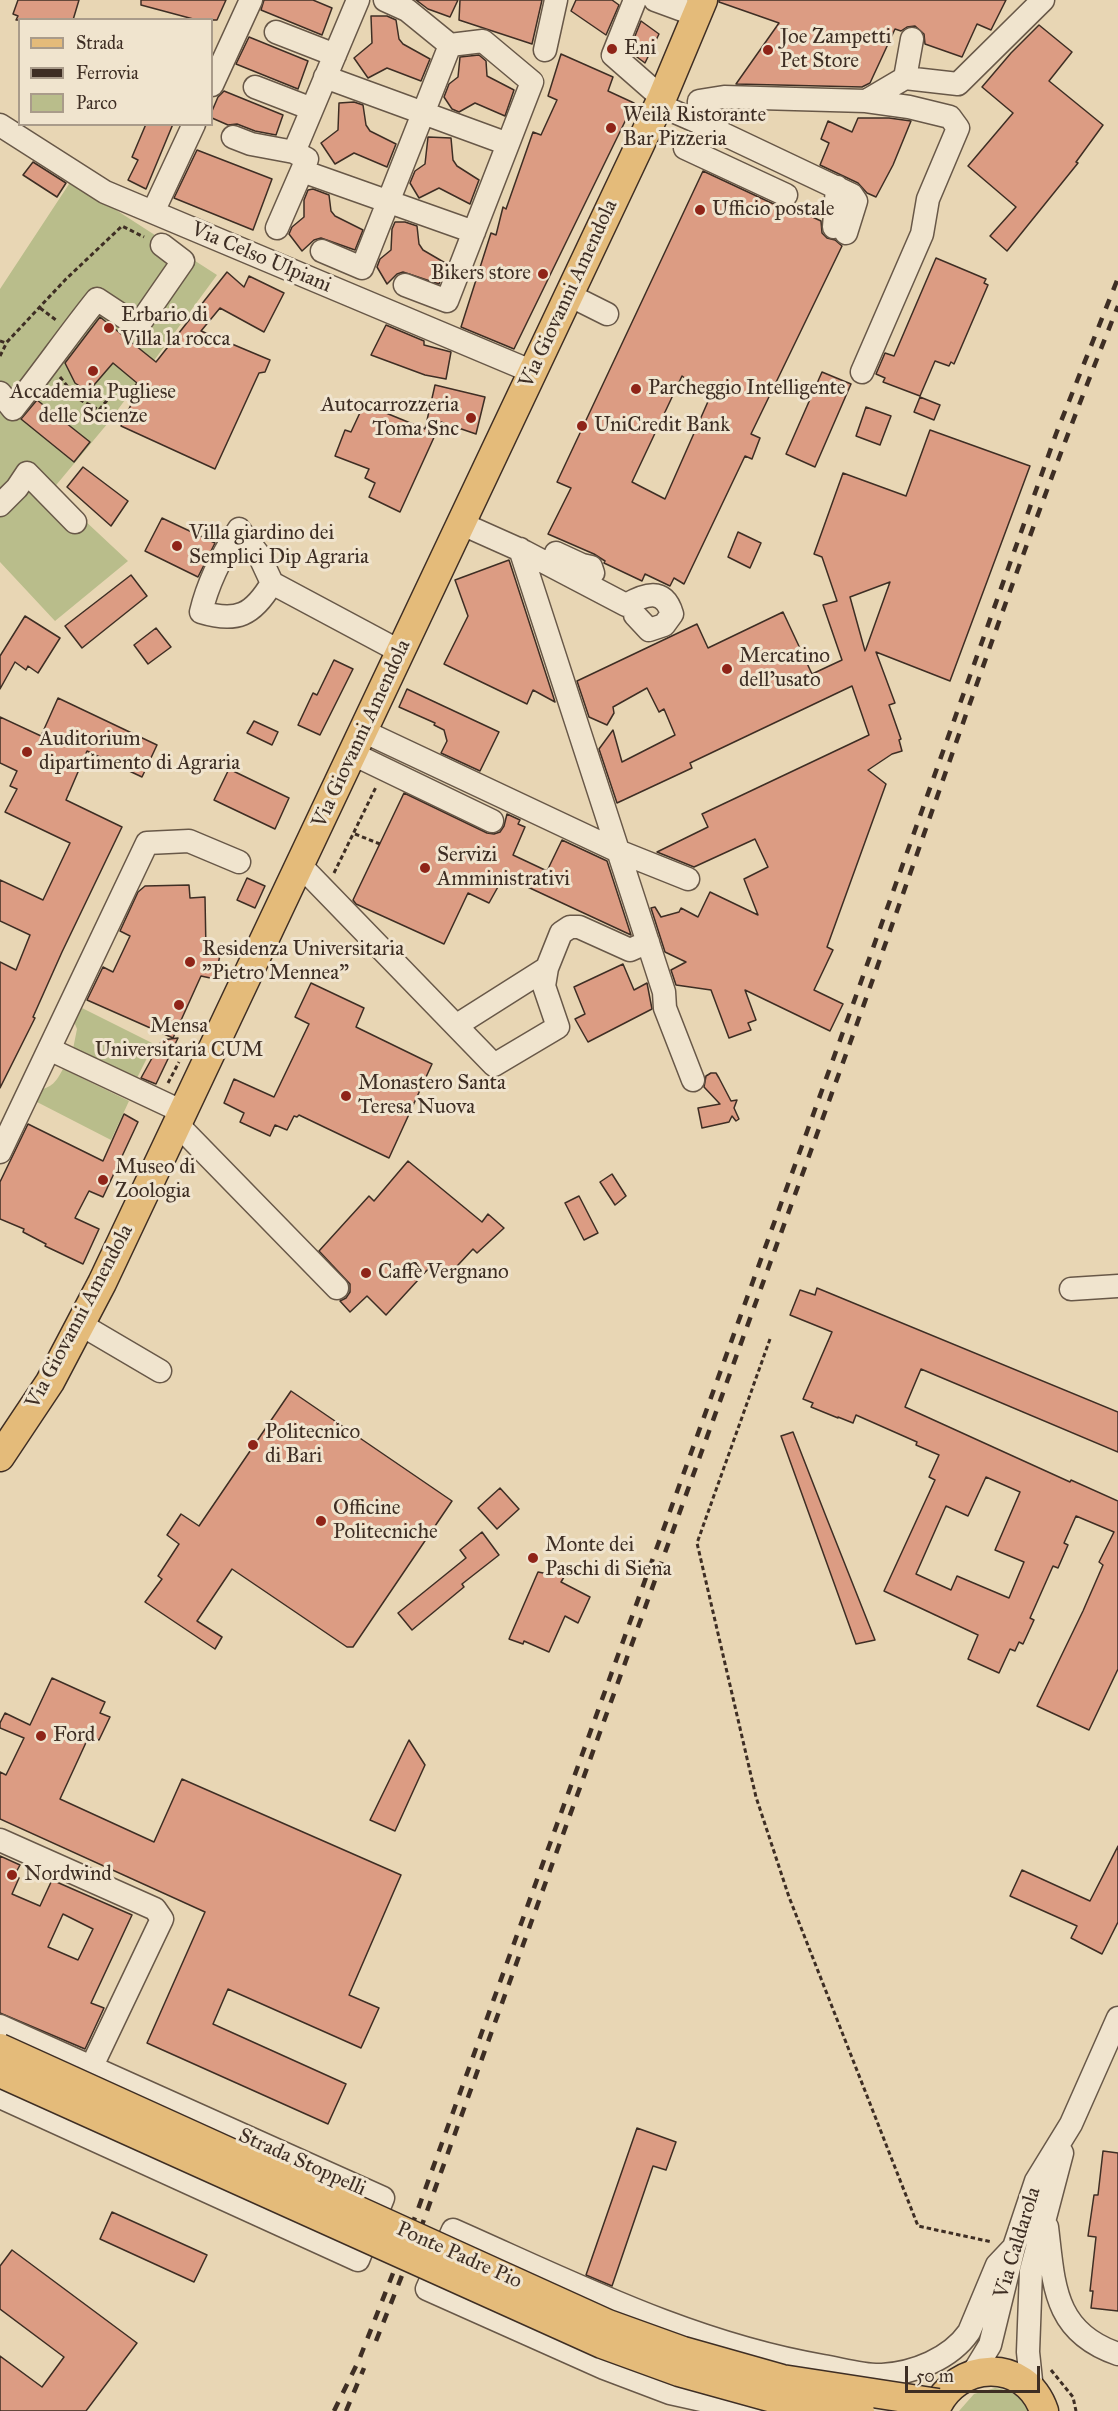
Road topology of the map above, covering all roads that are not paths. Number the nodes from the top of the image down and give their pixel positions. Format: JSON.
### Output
{"nodes":[{"id":1,"x":251,"y":0,"type":"edge"},
{"id":2,"x":357,"y":0,"type":"edge"},
{"id":3,"x":385,"y":0,"type":"edge"},
{"id":4,"x":556,"y":0,"type":"edge"},
{"id":5,"x":635,"y":0,"type":"edge"},
{"id":6,"x":655,"y":0,"type":"edge"},
{"id":7,"x":1043,"y":0,"type":"edge"},
{"id":8,"x":700,"y":7,"type":"edge"},
{"id":9,"x":276,"y":32,"type":"dead end"},
{"id":10,"x":912,"y":39,"type":"dead end"},
{"id":11,"x":450,"y":45,"type":"junction"},
{"id":12,"x":545,"y":50,"type":"dead end"},
{"id":13,"x":335,"y":55,"type":"junction"},
{"id":14,"x":325,"y":77,"type":"junction"},
{"id":15,"x":905,"y":78,"type":"junction"},
{"id":16,"x":213,"y":84,"type":"edge"},
{"id":17,"x":255,"y":87,"type":"dead end"},
{"id":18,"x":661,"y":101,"type":"junction"},
{"id":19,"x":866,"y":101,"type":"junction"},
{"id":20,"x":312,"y":110,"type":"junction"},
{"id":21,"x":423,"y":113,"type":"junction"},
{"id":22,"x":0,"y":124,"type":"edge"},
{"id":23,"x":193,"y":126,"type":"edge"},
{"id":24,"x":692,"y":135,"type":"junction"},
{"id":25,"x":233,"y":137,"type":"dead end"},
{"id":26,"x":508,"y":144,"type":"junction"},
{"id":27,"x":298,"y":161,"type":"junction"},
{"id":28,"x":788,"y":189,"type":"dead end"},
{"id":29,"x":387,"y":201,"type":"junction"},
{"id":30,"x":153,"y":212,"type":"junction"},
{"id":31,"x":277,"y":228,"type":"dead end"},
{"id":32,"x":840,"y":230,"type":"dead end"},
{"id":33,"x":474,"y":232,"type":"junction"},
{"id":34,"x":162,"y":245,"type":"road end"},
{"id":35,"x":322,"y":251,"type":"dead end"},
{"id":36,"x":405,"y":285,"type":"dead end"},
{"id":37,"x":569,"y":295,"type":"junction"},
{"id":38,"x":607,"y":314,"type":"dead end"},
{"id":39,"x":533,"y":372,"type":"junction"},
{"id":40,"x":862,"y":372,"type":"dead end"},
{"id":41,"x":0,"y":393,"type":"edge"},
{"id":42,"x":0,"y":505,"type":"edge"},
{"id":43,"x":75,"y":522,"type":"dead end"},
{"id":44,"x":460,"y":523,"type":"junction"},
{"id":45,"x":505,"y":530,"type":"dead end"},
{"id":46,"x":522,"y":551,"type":"junction"},
{"id":47,"x":580,"y":580,"type":"junction"},
{"id":48,"x":272,"y":584,"type":"dead end"},
{"id":49,"x":635,"y":615,"type":"dead end"},
{"id":50,"x":401,"y":652,"type":"junction"},
{"id":51,"x":358,"y":742,"type":"junction"},
{"id":52,"x":492,"y":821,"type":"dead end"},
{"id":53,"x":618,"y":851,"type":"junction"},
{"id":54,"x":239,"y":862,"type":"dead end"},
{"id":55,"x":300,"y":865,"type":"junction"},
{"id":56,"x":688,"y":879,"type":"dead end"},
{"id":57,"x":648,"y":942,"type":"junction"},
{"id":58,"x":547,"y":968,"type":"junction"},
{"id":59,"x":457,"y":1025,"type":"junction"},
{"id":60,"x":49,"y":1049,"type":"junction"},
{"id":61,"x":693,"y":1080,"type":"dead end"},
{"id":62,"x":180,"y":1118,"type":"junction"},
{"id":63,"x":0,"y":1152,"type":"edge"},
{"id":64,"x":1118,"y":1286,"type":"edge"},
{"id":65,"x":337,"y":1288,"type":"dead end"},
{"id":66,"x":1071,"y":1289,"type":"dead end"},
{"id":67,"x":80,"y":1324,"type":"junction"},
{"id":68,"x":160,"y":1371,"type":"dead end"},
{"id":69,"x":0,"y":1457,"type":"edge"},
{"id":70,"x":0,"y":1840,"type":"edge"},
{"id":71,"x":1118,"y":2018,"type":"edge"},
{"id":72,"x":0,"y":2026,"type":"edge"},
{"id":73,"x":0,"y":2048,"type":"edge"},
{"id":74,"x":91,"y":2068,"type":"junction"},
{"id":75,"x":0,"y":2073,"type":"edge"},
{"id":76,"x":0,"y":2097,"type":"edge"},
{"id":77,"x":1071,"y":2124,"type":"junction"},
{"id":78,"x":310,"y":2167,"type":"junction"},
{"id":79,"x":1046,"y":2211,"type":"junction"},
{"id":80,"x":285,"y":2226,"type":"junction"},
{"id":81,"x":1014,"y":2247,"type":"junction"},
{"id":82,"x":1118,"y":2354,"type":"edge"},
{"id":83,"x":973,"y":2373,"type":"junction"},
{"id":84,"x":1038,"y":2400,"type":"edge"},
{"id":85,"x":936,"y":2407,"type":"edge"},
{"id":86,"x":751,"y":2411,"type":"edge"},
{"id":87,"x":860,"y":2411,"type":"edge"}],
"edges":[{"from":1,"to":16,"type":"street"},
{"from":2,"to":13,"type":"street"},
{"from":3,"to":11,"type":"street"},
{"from":4,"to":12,"type":"street"},
{"from":5,"to":18,"type":"street"},
{"from":6,"to":8,"type":"street"},
{"from":7,"to":15,"type":"street"},
{"from":8,"to":18,"type":"main road","name":"Via Giovanni Amendola"},
{"from":9,"to":13,"type":"street"},
{"from":10,"to":15,"type":"street"},
{"from":11,"to":21,"type":"street"},
{"from":11,"to":26,"type":"street"},
{"from":13,"to":14,"type":"street"},
{"from":14,"to":20,"type":"street"},
{"from":14,"to":21,"type":"street"},
{"from":15,"to":19,"type":"street"},
{"from":17,"to":20,"type":"street"},
{"from":18,"to":24,"type":"street"},
{"from":18,"to":37,"type":"main road","name":"Via Giovanni Amendola"},
{"from":19,"to":24,"type":"street"},
{"from":19,"to":40,"type":"street"},
{"from":20,"to":27,"type":"street"},
{"from":21,"to":26,"type":"street"},
{"from":21,"to":29,"type":"street"},
{"from":22,"to":30,"type":"street","name":"Via Celso Ulpiani"},
{"from":23,"to":30,"type":"street"},
{"from":24,"to":28,"type":"street"},
{"from":24,"to":32,"type":"street"},
{"from":25,"to":27,"type":"street"},
{"from":26,"to":33,"type":"street"},
{"from":27,"to":29,"type":"street"},
{"from":27,"to":31,"type":"street"},
{"from":29,"to":33,"type":"street"},
{"from":29,"to":35,"type":"street"},
{"from":30,"to":39,"type":"street","name":"Via Celso Ulpiani"},
{"from":33,"to":36,"type":"street"},
{"from":34,"to":41,"type":"street"},
{"from":37,"to":38,"type":"street"},
{"from":37,"to":39,"type":"main road","name":"Via Giovanni Amendola"},
{"from":39,"to":44,"type":"main road","name":"Via Giovanni Amendola"},
{"from":42,"to":43,"type":"street"},
{"from":44,"to":46,"type":"street"},
{"from":44,"to":50,"type":"main road","name":"Via Giovanni Amendola"},
{"from":45,"to":47,"type":"street"},
{"from":46,"to":47,"type":"street"},
{"from":46,"to":53,"type":"street"},
{"from":47,"to":49,"type":"street"},
{"from":48,"to":50,"type":"street"},
{"from":50,"to":51,"type":"main road","name":"Via Giovanni Amendola"},
{"from":51,"to":52,"type":"street"},
{"from":51,"to":53,"type":"street"},
{"from":51,"to":55,"type":"main road","name":"Via Giovanni Amendola"},
{"from":53,"to":56,"type":"street"},
{"from":53,"to":57,"type":"street"},
{"from":54,"to":60,"type":"street"},
{"from":55,"to":59,"type":"street"},
{"from":55,"to":62,"type":"main road","name":"Via Giovanni Amendola"},
{"from":57,"to":58,"type":"street"},
{"from":57,"to":61,"type":"street"},
{"from":58,"to":59,"type":"street"},
{"from":58,"to":59,"type":"street"},
{"from":60,"to":62,"type":"street"},
{"from":60,"to":63,"type":"street"},
{"from":62,"to":65,"type":"street"},
{"from":62,"to":67,"type":"main road","name":"Via Giovanni Amendola"},
{"from":64,"to":66,"type":"street"},
{"from":67,"to":68,"type":"street"},
{"from":67,"to":69,"type":"main road","name":"Via Giovanni Amendola"},
{"from":70,"to":74,"type":"street"},
{"from":71,"to":77,"type":"street","name":"Via Caldarola"},
{"from":72,"to":74,"type":"street","name":"Strada Stoppelli"},
{"from":73,"to":85,"type":"main road","name":"Ponte Padre Pio","bridge":true},
{"from":74,"to":78,"type":"street","name":"Strada Stoppelli"},
{"from":75,"to":87,"type":"main road","name":"Ponte Padre Pio","bridge":true},
{"from":76,"to":80,"type":"street","name":"Strada Stoppelli"},
{"from":77,"to":79,"type":"street"},
{"from":77,"to":81,"type":"street","name":"Via Caldarola"},
{"from":78,"to":80,"type":"street"},
{"from":78,"to":80,"type":"street","name":"Strada Stoppelli"},
{"from":79,"to":82,"type":"street"},
{"from":79,"to":84,"type":"street"},
{"from":81,"to":83,"type":"street","name":"Via Caldarola"},
{"from":81,"to":86,"type":"street"},
{"from":83,"to":84,"type":"main road"},
{"from":83,"to":85,"type":"main road"}]}
